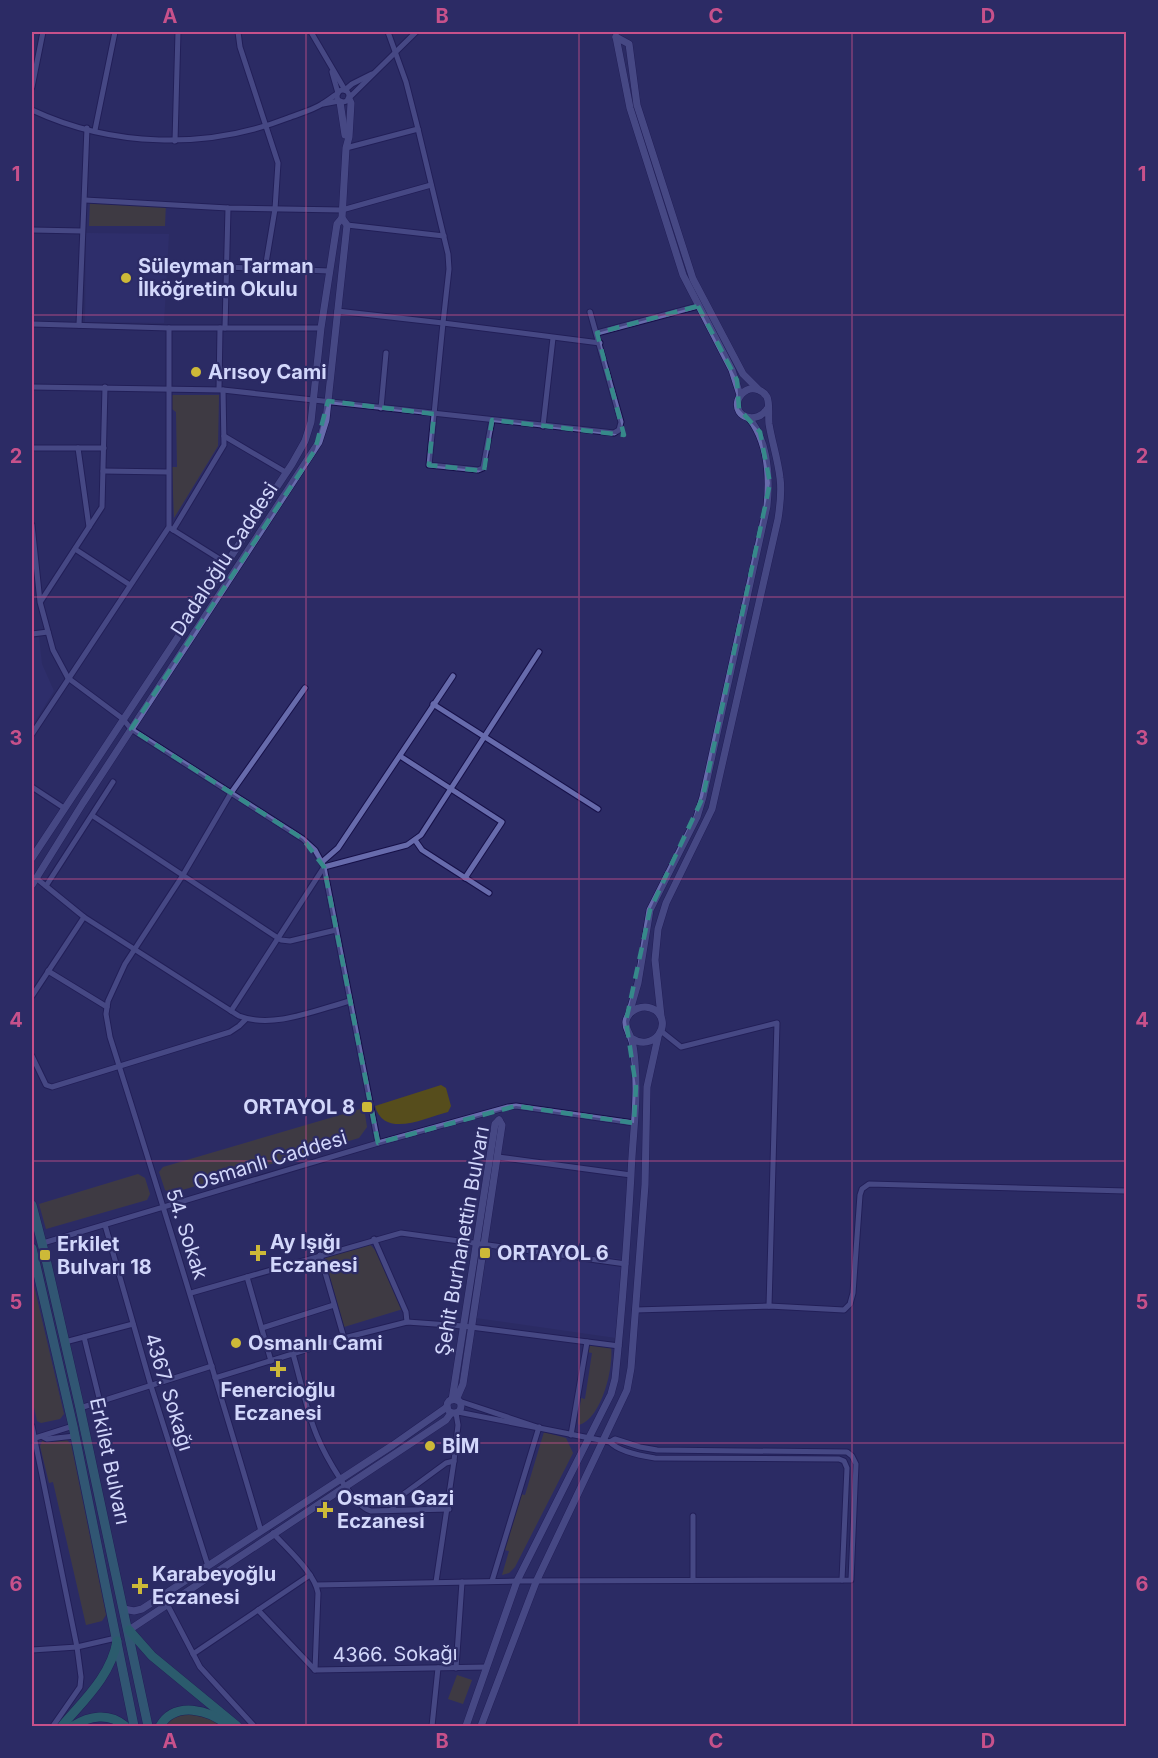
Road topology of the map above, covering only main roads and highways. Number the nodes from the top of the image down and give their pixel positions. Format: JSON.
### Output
{"nodes":[{"id":1,"x":32,"y":1205,"type":"edge"},
{"id":2,"x":32,"y":1248,"type":"edge"},
{"id":3,"x":129,"y":1630,"type":"junction"},
{"id":4,"x":116,"y":1640,"type":"junction"},
{"id":5,"x":62,"y":1726,"type":"edge"},
{"id":6,"x":73,"y":1726,"type":"edge"},
{"id":7,"x":125,"y":1726,"type":"edge"},
{"id":8,"x":134,"y":1726,"type":"edge"},
{"id":9,"x":148,"y":1726,"type":"edge"},
{"id":10,"x":160,"y":1726,"type":"edge"},
{"id":11,"x":228,"y":1726,"type":"edge"},
{"id":12,"x":237,"y":1726,"type":"edge"}],
"edges":[{"from":1,"to":3,"type":"main road","name":"Erkilet Bulvarı"},
{"from":2,"to":4,"type":"main road","name":"Erkilet Bulvarı"},
{"from":3,"to":9,"type":"main road","name":"Erkilet Bulvarı"},
{"from":3,"to":12,"type":"highway"},
{"from":4,"to":5,"type":"highway"},
{"from":4,"to":8,"type":"main road","name":"Erkilet Bulvarı"},
{"from":6,"to":7,"type":"highway"},
{"from":10,"to":11,"type":"highway"}]}
